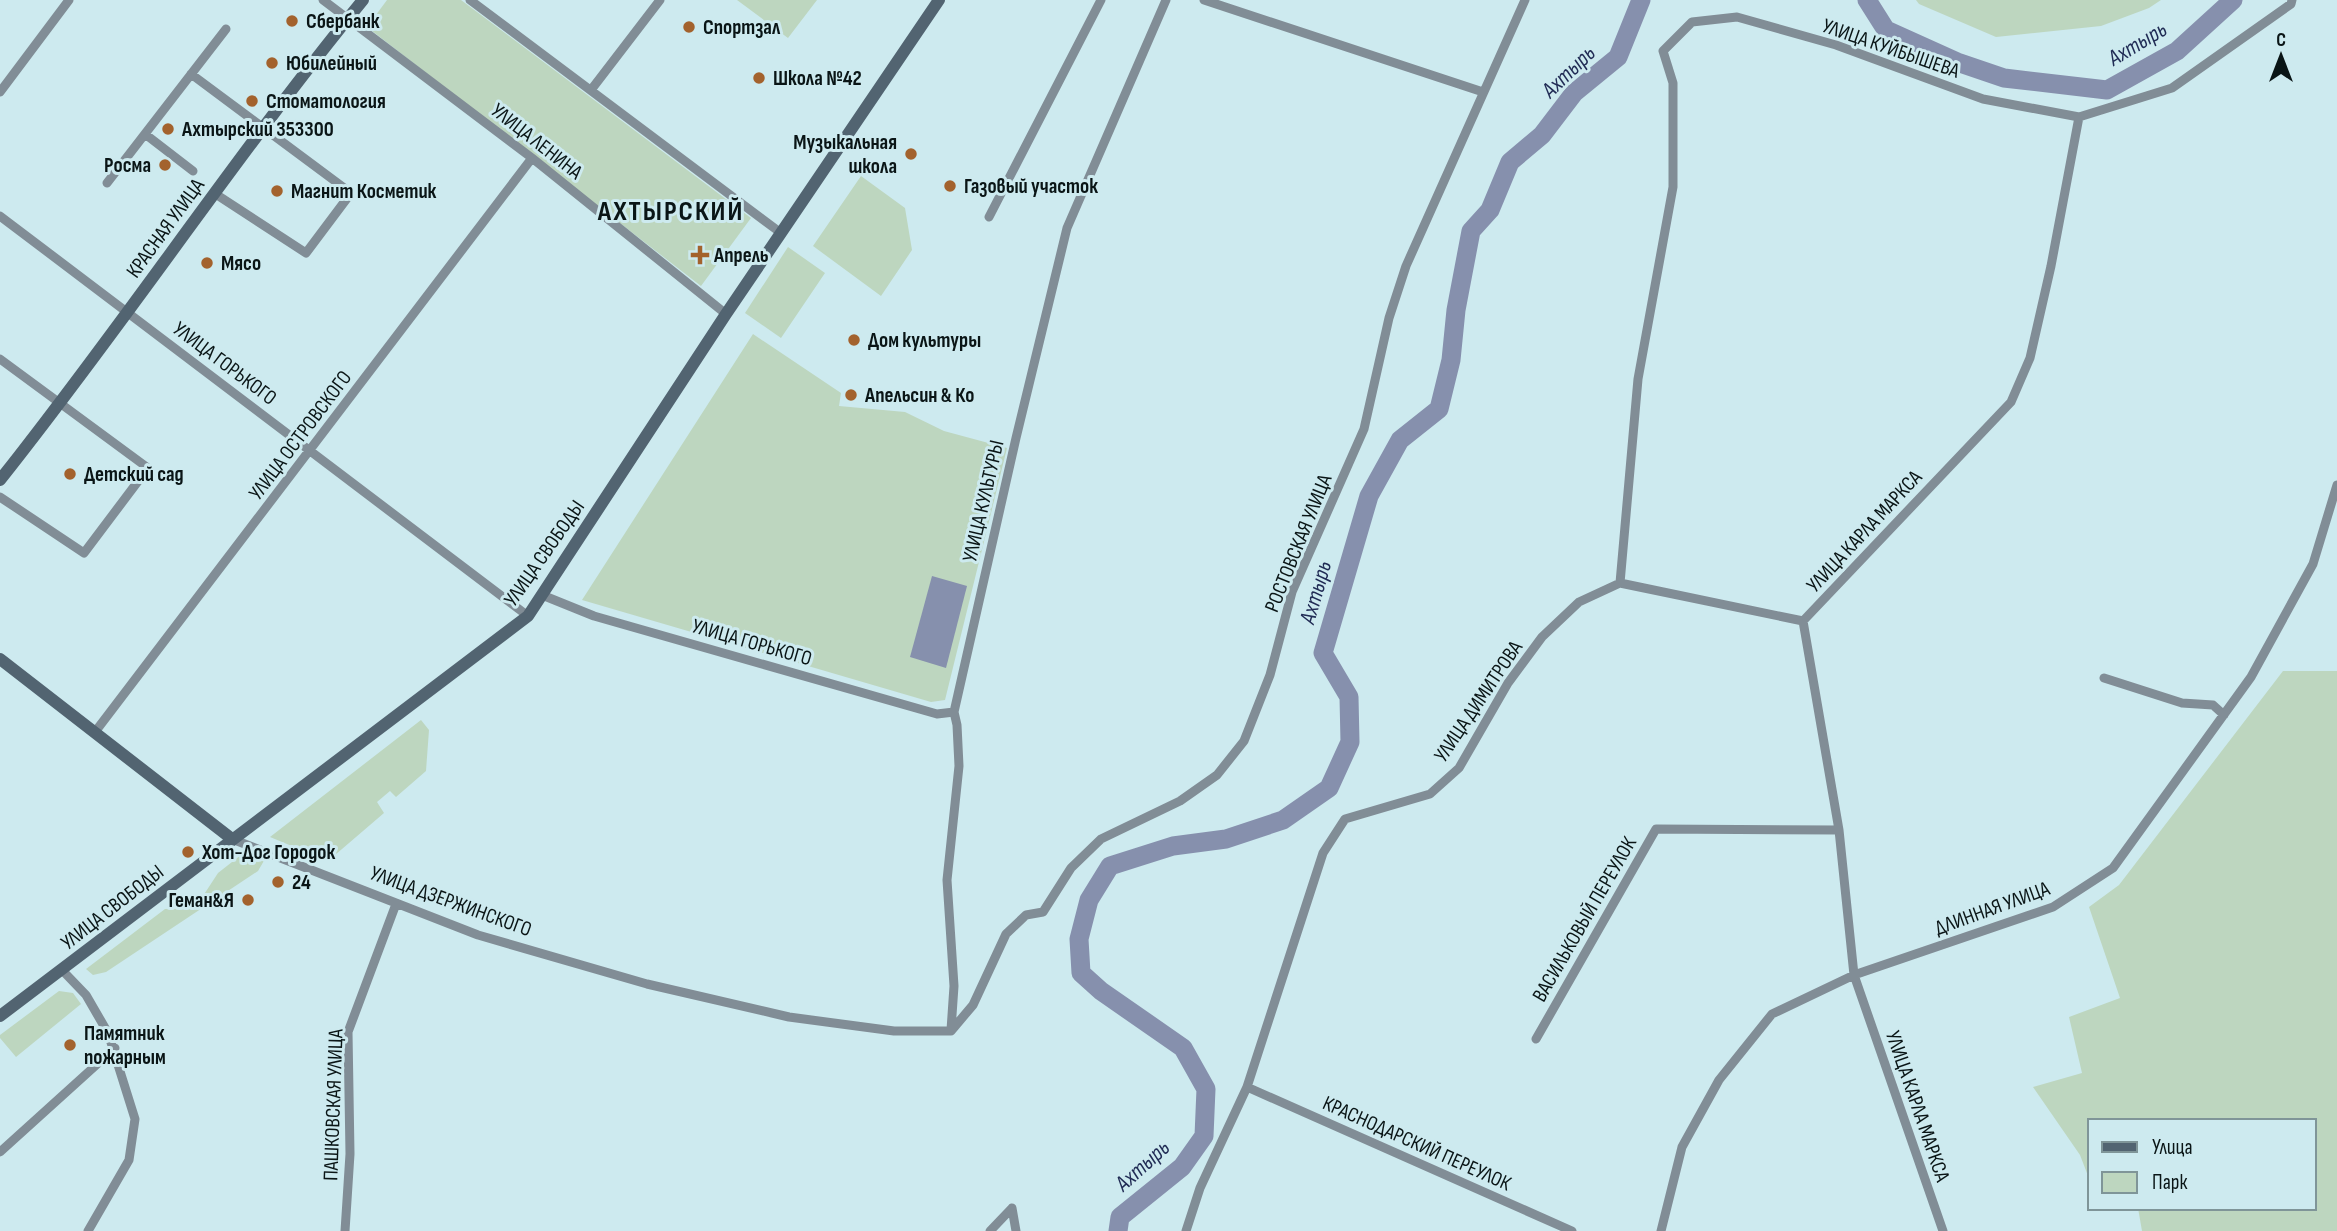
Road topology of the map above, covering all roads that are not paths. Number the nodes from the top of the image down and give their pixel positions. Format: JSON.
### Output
{"nodes":[{"id":1,"x":69,"y":0,"type":"edge"},
{"id":2,"x":323,"y":0,"type":"edge"},
{"id":3,"x":363,"y":0,"type":"edge"},
{"id":4,"x":470,"y":0,"type":"edge"},
{"id":5,"x":660,"y":0,"type":"edge"},
{"id":6,"x":1101,"y":0,"type":"edge"},
{"id":7,"x":1166,"y":0,"type":"edge"},
{"id":8,"x":1204,"y":0,"type":"edge"},
{"id":9,"x":1525,"y":0,"type":"edge"},
{"id":10,"x":2292,"y":0,"type":"edge"},
{"id":11,"x":934,"y":2,"type":"edge"},
{"id":12,"x":348,"y":19,"type":"junction"},
{"id":13,"x":226,"y":29,"type":"dead end"},
{"id":14,"x":191,"y":74,"type":"junction"},
{"id":15,"x":591,"y":90,"type":"junction"},
{"id":16,"x":0,"y":92,"type":"edge"},
{"id":17,"x":1483,"y":92,"type":"junction"},
{"id":18,"x":2079,"y":117,"type":"junction"},
{"id":19,"x":263,"y":129,"type":"junction"},
{"id":20,"x":145,"y":134,"type":"junction"},
{"id":21,"x":532,"y":158,"type":"junction"},
{"id":22,"x":193,"y":171,"type":"dead end"},
{"id":23,"x":107,"y":183,"type":"dead end"},
{"id":24,"x":214,"y":193,"type":"junction"},
{"id":25,"x":1,"y":217,"type":"edge"},
{"id":26,"x":989,"y":217,"type":"dead end"},
{"id":27,"x":780,"y":233,"type":"junction"},
{"id":28,"x":128,"y":311,"type":"junction"},
{"id":29,"x":726,"y":314,"type":"junction"},
{"id":30,"x":0,"y":359,"type":"edge"},
{"id":31,"x":60,"y":404,"type":"junction"},
{"id":32,"x":310,"y":449,"type":"junction"},
{"id":33,"x":0,"y":480,"type":"edge"},
{"id":34,"x":2337,"y":485,"type":"edge"},
{"id":35,"x":0,"y":497,"type":"edge"},
{"id":36,"x":1620,"y":583,"type":"junction"},
{"id":37,"x":542,"y":595,"type":"junction"},
{"id":38,"x":528,"y":616,"type":"junction"},
{"id":39,"x":1803,"y":621,"type":"junction"},
{"id":40,"x":0,"y":659,"type":"edge"},
{"id":41,"x":2104,"y":678,"type":"dead end"},
{"id":42,"x":954,"y":712,"type":"junction"},
{"id":43,"x":2224,"y":715,"type":"junction"},
{"id":44,"x":95,"y":732,"type":"junction"},
{"id":45,"x":1839,"y":830,"type":"junction"},
{"id":46,"x":232,"y":839,"type":"junction"},
{"id":47,"x":396,"y":904,"type":"junction"},
{"id":48,"x":62,"y":970,"type":"junction"},
{"id":49,"x":1854,"y":975,"type":"junction"},
{"id":50,"x":0,"y":1016,"type":"edge"},
{"id":51,"x":951,"y":1031,"type":"junction"},
{"id":52,"x":1536,"y":1040,"type":"dead end"},
{"id":53,"x":115,"y":1048,"type":"junction"},
{"id":54,"x":1247,"y":1087,"type":"junction"},
{"id":55,"x":0,"y":1152,"type":"edge"},
{"id":56,"x":88,"y":1231,"type":"edge"},
{"id":57,"x":345,"y":1231,"type":"edge"},
{"id":58,"x":990,"y":1231,"type":"edge"},
{"id":59,"x":1016,"y":1231,"type":"edge"},
{"id":60,"x":1186,"y":1231,"type":"edge"},
{"id":61,"x":1572,"y":1231,"type":"edge"},
{"id":62,"x":1661,"y":1231,"type":"edge"},
{"id":63,"x":1943,"y":1231,"type":"edge"}],
"edges":[{"from":1,"to":16,"type":"street"},
{"from":2,"to":12,"type":"street","name":"УЛИЦА ЛЕНИНА"},
{"from":3,"to":12,"type":"street","name":"КРАСНАЯ УЛИЦА"},
{"from":4,"to":15,"type":"street"},
{"from":5,"to":15,"type":"street"},
{"from":6,"to":26,"type":"street"},
{"from":7,"to":42,"type":"street","name":"УЛИЦА КУЛЬТУРЫ"},
{"from":8,"to":17,"type":"street"},
{"from":9,"to":17,"type":"street","name":"РОСТОВСКАЯ УЛИЦА"},
{"from":10,"to":18,"type":"street"},
{"from":11,"to":27,"type":"street","name":"УЛИЦА СВОБОДЫ"},
{"from":12,"to":19,"type":"street","name":"КРАСНАЯ УЛИЦА"},
{"from":12,"to":21,"type":"street","name":"УЛИЦА ЛЕНИНА"},
{"from":13,"to":14,"type":"street"},
{"from":14,"to":19,"type":"street"},
{"from":14,"to":20,"type":"street"},
{"from":15,"to":27,"type":"street"},
{"from":17,"to":51,"type":"street","name":"РОСТОВСКАЯ УЛИЦА"},
{"from":18,"to":36,"type":"street","name":"УЛИЦА КУЙБЫШЕВА"},
{"from":18,"to":39,"type":"street","name":"УЛИЦА КАРЛА МАРКСА"},
{"from":19,"to":24,"type":"street","name":"КРАСНАЯ УЛИЦА"},
{"from":19,"to":24,"type":"street"},
{"from":20,"to":22,"type":"street"},
{"from":20,"to":23,"type":"street"},
{"from":21,"to":29,"type":"street","name":"УЛИЦА ЛЕНИНА"},
{"from":21,"to":32,"type":"street","name":"УЛИЦА ОСТРОВСКОГО"},
{"from":24,"to":28,"type":"street","name":"КРАСНАЯ УЛИЦА"},
{"from":25,"to":28,"type":"street","name":"УЛИЦА ГОРЬКОГО"},
{"from":27,"to":29,"type":"street","name":"УЛИЦА СВОБОДЫ"},
{"from":28,"to":31,"type":"street","name":"КРАСНАЯ УЛИЦА"},
{"from":28,"to":32,"type":"street","name":"УЛИЦА ГОРЬКОГО"},
{"from":29,"to":37,"type":"street","name":"УЛИЦА СВОБОДЫ"},
{"from":30,"to":31,"type":"street"},
{"from":31,"to":33,"type":"street","name":"КРАСНАЯ УЛИЦА"},
{"from":31,"to":35,"type":"street"},
{"from":32,"to":38,"type":"street","name":"УЛИЦА ГОРЬКОГО"},
{"from":32,"to":44,"type":"street","name":"УЛИЦА ОСТРОВСКОГО"},
{"from":34,"to":43,"type":"street","name":"ДЛИННАЯ УЛИЦА"},
{"from":36,"to":39,"type":"street"},
{"from":36,"to":54,"type":"street","name":"УЛИЦА ДИМИТРОВА"},
{"from":37,"to":38,"type":"street","name":"УЛИЦА СВОБОДЫ"},
{"from":37,"to":42,"type":"street","name":"УЛИЦА ГОРЬКОГО"},
{"from":38,"to":46,"type":"street","name":"УЛИЦА СВОБОДЫ"},
{"from":39,"to":45,"type":"street","name":"УЛИЦА КАРЛА МАРКСА"},
{"from":40,"to":44,"type":"street","name":"УЛИЦА ДЗЕРЖИНСКОГО"},
{"from":41,"to":43,"type":"street"},
{"from":42,"to":51,"type":"street","name":"УЛИЦА КУЛЬТУРЫ"},
{"from":43,"to":49,"type":"street","name":"ДЛИННАЯ УЛИЦА"},
{"from":44,"to":46,"type":"street","name":"УЛИЦА ДЗЕРЖИНСКОГО"},
{"from":45,"to":49,"type":"street","name":"УЛИЦА КАРЛА МАРКСА"},
{"from":45,"to":52,"type":"street","name":"ВАСИЛЬКОВЫЙ ПЕРЕУЛОК"},
{"from":46,"to":47,"type":"street","name":"УЛИЦА ДЗЕРЖИНСКОГО"},
{"from":46,"to":48,"type":"street","name":"УЛИЦА СВОБОДЫ"},
{"from":47,"to":51,"type":"street","name":"УЛИЦА ДЗЕРЖИНСКОГО"},
{"from":47,"to":57,"type":"street","name":"ПАШКОВСКАЯ УЛИЦА"},
{"from":48,"to":50,"type":"street","name":"УЛИЦА СВОБОДЫ"},
{"from":48,"to":53,"type":"street"},
{"from":49,"to":62,"type":"street","name":"ДЛИННАЯ УЛИЦА"},
{"from":49,"to":63,"type":"street","name":"УЛИЦА КАРЛА МАРКСА"},
{"from":53,"to":55,"type":"street"},
{"from":53,"to":56,"type":"street"},
{"from":54,"to":60,"type":"street","name":"УЛИЦА ДИМИТРОВА"},
{"from":54,"to":61,"type":"street","name":"КРАСНОДАРСКИЙ ПЕРЕУЛОК"},
{"from":58,"to":59,"type":"street"}]}
